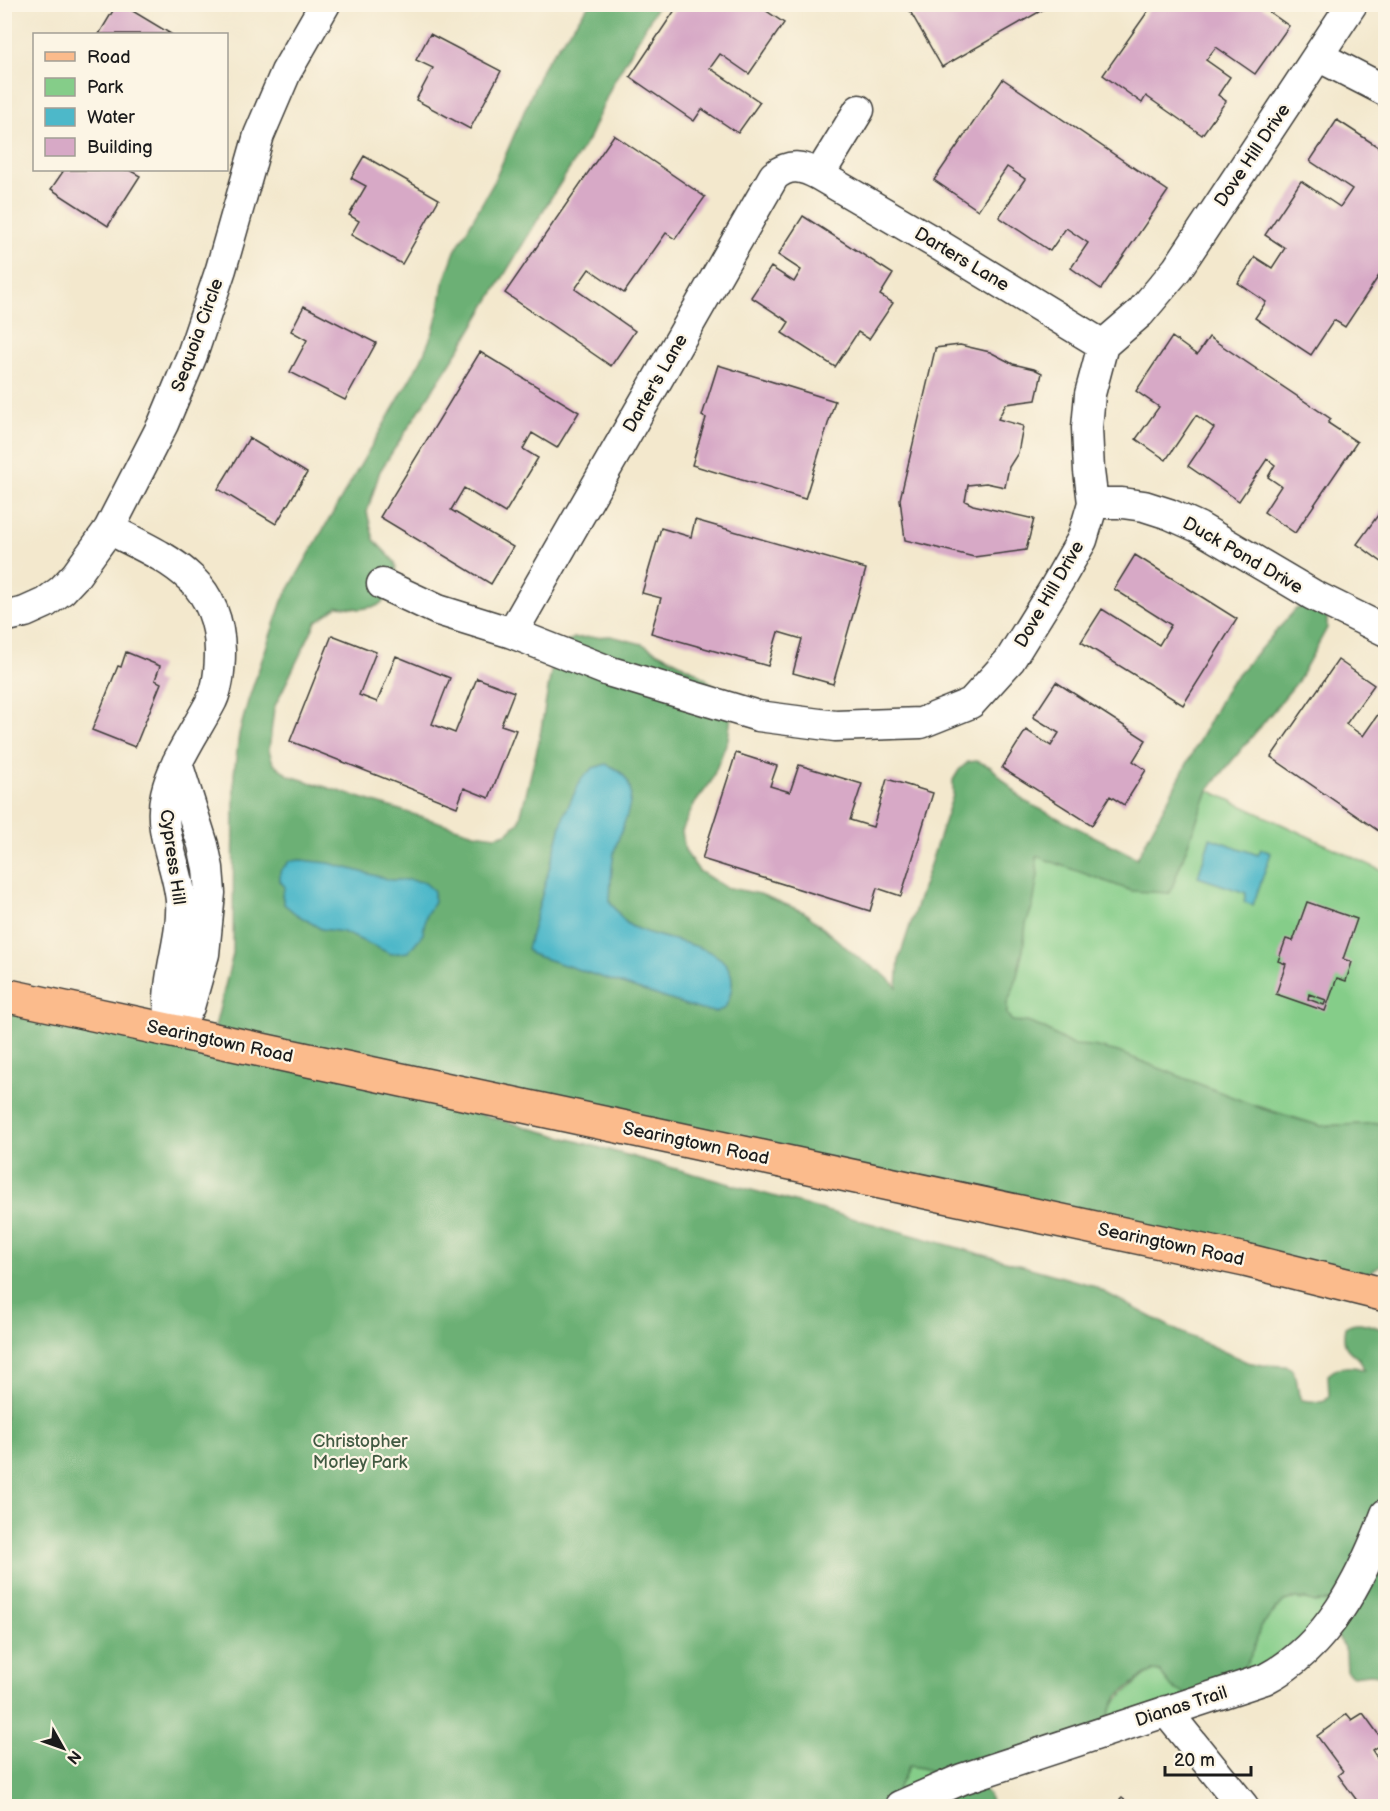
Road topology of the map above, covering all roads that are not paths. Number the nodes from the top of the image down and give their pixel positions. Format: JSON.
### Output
{"nodes":[{"id":1,"x":325,"y":4,"type":"edge"},
{"id":2,"x":1352,"y":4,"type":"edge"},
{"id":3,"x":1318,"y":56,"type":"junction"},
{"id":4,"x":1386,"y":91,"type":"edge"},
{"id":5,"x":859,"y":110,"type":"dead end"},
{"id":6,"x":819,"y":175,"type":"junction"},
{"id":7,"x":1103,"y":345,"type":"junction"},
{"id":8,"x":1093,"y":503,"type":"junction"},
{"id":9,"x":109,"y":529,"type":"junction"},
{"id":10,"x":382,"y":584,"type":"dead end"},
{"id":11,"x":4,"y":617,"type":"edge"},
{"id":12,"x":1386,"y":631,"type":"edge"},
{"id":13,"x":512,"y":633,"type":"junction"},
{"id":14,"x":4,"y":995,"type":"edge"},
{"id":15,"x":174,"y":1031,"type":"junction"},
{"id":16,"x":1386,"y":1295,"type":"edge"},
{"id":17,"x":1386,"y":1514,"type":"edge"},
{"id":18,"x":1166,"y":1711,"type":"junction"},
{"id":19,"x":900,"y":1806,"type":"edge"},
{"id":20,"x":1243,"y":1806,"type":"edge"}],
"edges":[{"from":1,"to":9,"type":"street","name":"Sequoia Circle"},
{"from":2,"to":3,"type":"street","name":"Dove Hill Drive"},
{"from":3,"to":4,"type":"street"},
{"from":3,"to":7,"type":"street","name":"Dove Hill Drive"},
{"from":5,"to":6,"type":"street"},
{"from":6,"to":7,"type":"street","name":"Darters Lane"},
{"from":6,"to":13,"type":"street","name":"Darter's Lane"},
{"from":7,"to":8,"type":"street","name":"Dove Hill Drive"},
{"from":8,"to":12,"type":"street","name":"Duck Pond Drive"},
{"from":8,"to":13,"type":"street","name":"Dove Hill Drive"},
{"from":9,"to":11,"type":"street","name":"Sequoia Circle"},
{"from":9,"to":15,"type":"street","name":"Cypress Hill"},
{"from":10,"to":13,"type":"street","name":"Dove Hill Drive"},
{"from":14,"to":15,"type":"main road","name":"Searingtown Road"},
{"from":15,"to":16,"type":"main road","name":"Searingtown Road"},
{"from":17,"to":18,"type":"street","name":"Dianas Trail"},
{"from":18,"to":19,"type":"street","name":"Dianas Trail"},
{"from":18,"to":20,"type":"street"}]}
